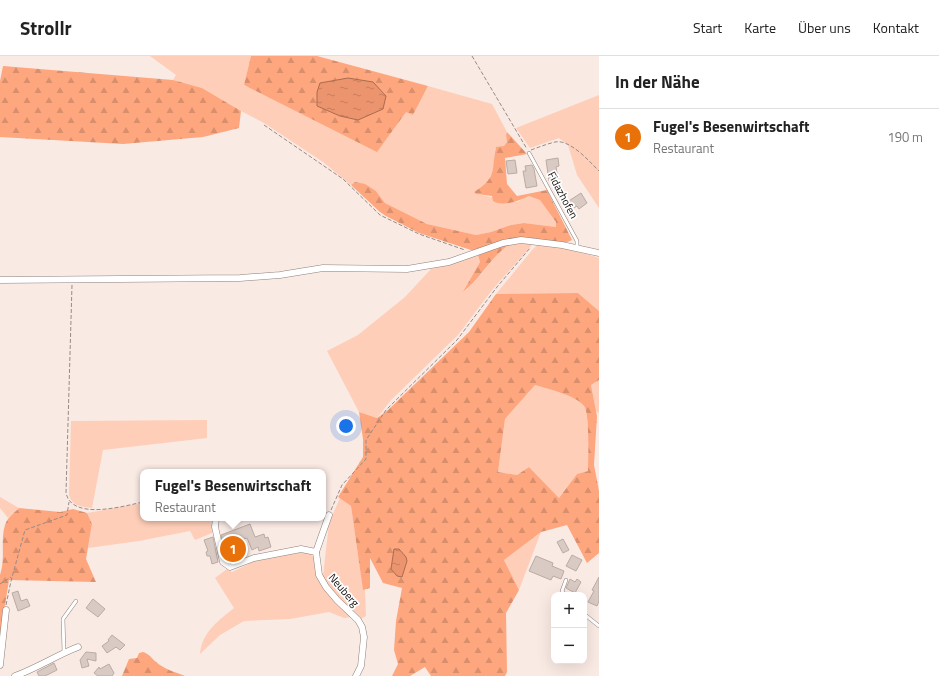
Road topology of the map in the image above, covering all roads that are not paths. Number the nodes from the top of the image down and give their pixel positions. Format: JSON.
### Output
{"nodes":[{"id":1,"x":529,"y":153,"type":"dead end"},
{"id":2,"x":577,"y":247,"type":"junction"},
{"id":3,"x":599,"y":253,"type":"edge"},
{"id":4,"x":0,"y":280,"type":"edge"},
{"id":5,"x":329,"y":514,"type":"road end"},
{"id":6,"x":216,"y":521,"type":"edge"},
{"id":7,"x":316,"y":552,"type":"junction"},
{"id":8,"x":566,"y":580,"type":"dead end"},
{"id":9,"x":563,"y":592,"type":"edge"},
{"id":10,"x":76,"y":601,"type":"dead end"},
{"id":11,"x":6,"y":610,"type":"road end"},
{"id":12,"x":587,"y":616,"type":"edge"},
{"id":13,"x":599,"y":626,"type":"edge"},
{"id":14,"x":78,"y":647,"type":"dead end"},
{"id":15,"x":64,"y":652,"type":"junction"},
{"id":16,"x":0,"y":665,"type":"edge"},
{"id":17,"x":15,"y":676,"type":"edge"},
{"id":18,"x":356,"y":676,"type":"edge"}],
"edges":[{"from":1,"to":2,"type":"lane","name":"Fidazhofen"},
{"from":2,"to":3,"type":"street"},
{"from":2,"to":4,"type":"street"},
{"from":5,"to":7,"type":"street","name":"Neuberg"},
{"from":6,"to":7,"type":"street"},
{"from":7,"to":18,"type":"street","name":"Neuberg"},
{"from":8,"to":9,"type":"lane"},
{"from":10,"to":15,"type":"lane"},
{"from":11,"to":16,"type":"street"},
{"from":12,"to":13,"type":"lane"},
{"from":14,"to":15,"type":"street"},
{"from":15,"to":17,"type":"street"}]}
